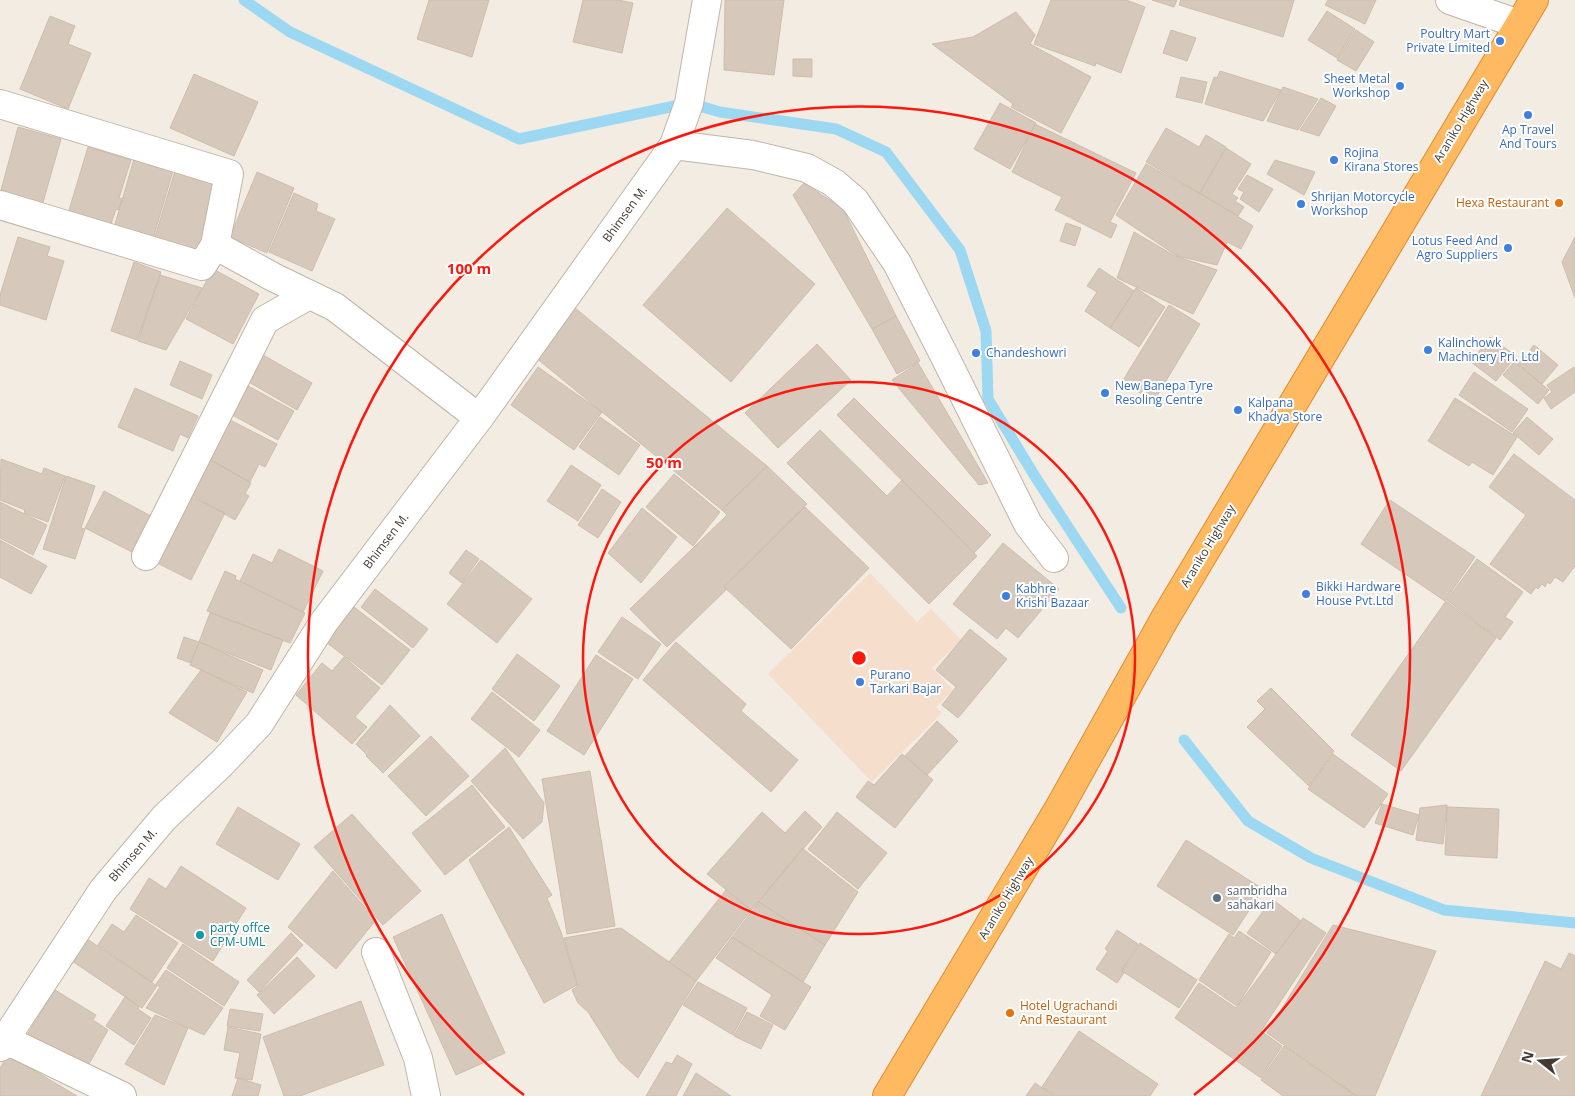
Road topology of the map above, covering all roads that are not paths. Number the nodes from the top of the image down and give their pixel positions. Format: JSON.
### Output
{"nodes":[{"id":1,"x":707,"y":0,"type":"edge"},
{"id":2,"x":1450,"y":0,"type":"edge"},
{"id":3,"x":1534,"y":0,"type":"edge"},
{"id":4,"x":1519,"y":24,"type":"junction"},
{"id":5,"x":0,"y":104,"type":"edge"},
{"id":6,"x":674,"y":145,"type":"junction"},
{"id":7,"x":0,"y":205,"type":"edge"},
{"id":8,"x":215,"y":245,"type":"junction"},
{"id":9,"x":309,"y":295,"type":"junction"},
{"id":10,"x":479,"y":418,"type":"junction"},
{"id":11,"x":146,"y":556,"type":"dead end"},
{"id":12,"x":1054,"y":558,"type":"dead end"},
{"id":13,"x":376,"y":952,"type":"dead end"},
{"id":14,"x":2,"y":1043,"type":"edge"},
{"id":15,"x":122,"y":1096,"type":"edge"},
{"id":16,"x":426,"y":1096,"type":"edge"},
{"id":17,"x":887,"y":1096,"type":"edge"}],
"edges":[{"from":1,"to":6,"type":"street","name":"Bhimsen M."},
{"from":2,"to":4,"type":"street"},
{"from":3,"to":4,"type":"highway","name":"Araniko Highway"},
{"from":4,"to":17,"type":"highway","name":"Araniko Highway"},
{"from":5,"to":8,"type":"street"},
{"from":6,"to":10,"type":"street","name":"Bhimsen M."},
{"from":6,"to":12,"type":"street"},
{"from":7,"to":8,"type":"street"},
{"from":8,"to":9,"type":"street"},
{"from":9,"to":10,"type":"street"},
{"from":9,"to":11,"type":"street"},
{"from":10,"to":14,"type":"street","name":"Bhimsen M."},
{"from":13,"to":16,"type":"street"},
{"from":14,"to":15,"type":"street"}]}
